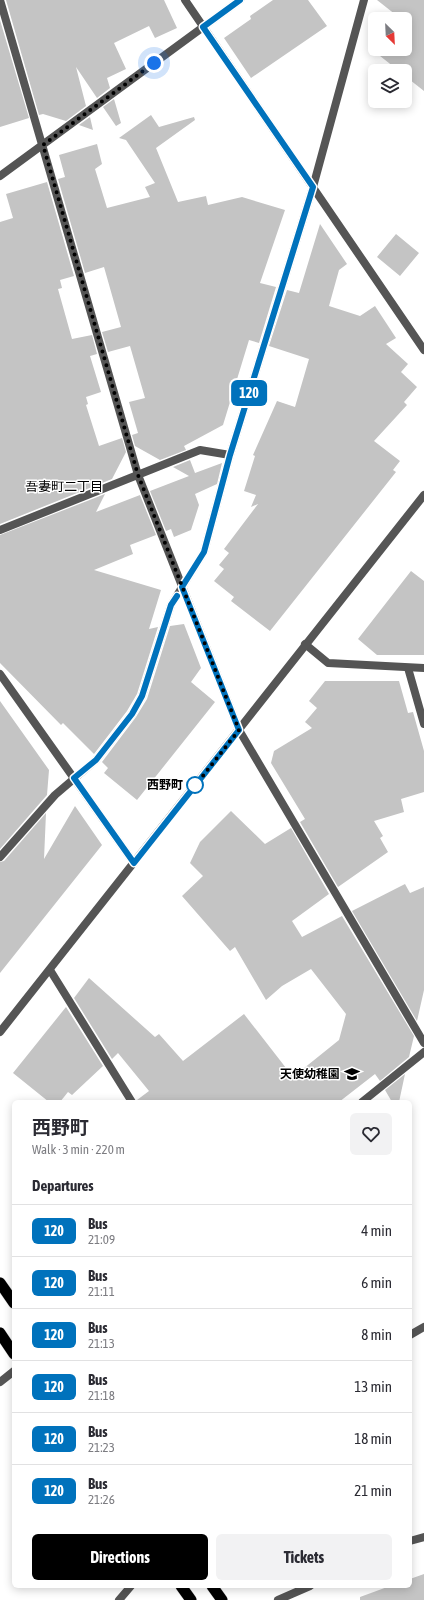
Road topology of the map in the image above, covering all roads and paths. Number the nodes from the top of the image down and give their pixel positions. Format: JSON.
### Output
{"nodes":[{"id":1,"x":0,"y":0,"type":"edge"},
{"id":2,"x":185,"y":0,"type":"edge"},
{"id":3,"x":240,"y":0,"type":"edge"},
{"id":4,"x":364,"y":0,"type":"edge"},
{"id":5,"x":203,"y":27,"type":"junction"},
{"id":6,"x":43,"y":145,"type":"junction"},
{"id":7,"x":0,"y":176,"type":"edge"},
{"id":8,"x":313,"y":187,"type":"junction"},
{"id":9,"x":424,"y":350,"type":"edge"},
{"id":10,"x":230,"y":455,"type":"junction"},
{"id":11,"x":138,"y":475,"type":"junction"},
{"id":12,"x":424,"y":495,"type":"edge"},
{"id":13,"x":0,"y":530,"type":"edge"},
{"id":14,"x":182,"y":587,"type":"junction"},
{"id":15,"x":305,"y":644,"type":"junction"},
{"id":16,"x":408,"y":668,"type":"junction"},
{"id":17,"x":424,"y":668,"type":"edge"},
{"id":18,"x":0,"y":674,"type":"edge"},
{"id":19,"x":424,"y":724,"type":"edge"},
{"id":20,"x":239,"y":730,"type":"junction"},
{"id":21,"x":74,"y":778,"type":"junction"},
{"id":22,"x":0,"y":857,"type":"edge"},
{"id":23,"x":134,"y":863,"type":"junction"},
{"id":24,"x":50,"y":970,"type":"junction"},
{"id":25,"x":0,"y":1032,"type":"edge"},
{"id":26,"x":424,"y":1043,"type":"edge"},
{"id":27,"x":424,"y":1052,"type":"edge"},
{"id":28,"x":131,"y":1100,"type":"edge"},
{"id":29,"x":364,"y":1100,"type":"edge"},
{"id":30,"x":0,"y":1283,"type":"edge"},
{"id":31,"x":12,"y":1300,"type":"edge"},
{"id":32,"x":424,"y":1327,"type":"edge"},
{"id":33,"x":0,"y":1333,"type":"edge"},
{"id":34,"x":412,"y":1334,"type":"edge"},
{"id":35,"x":12,"y":1351,"type":"edge"},
{"id":36,"x":12,"y":1373,"type":"edge"},
{"id":37,"x":0,"y":1382,"type":"edge"},
{"id":38,"x":424,"y":1537,"type":"edge"},
{"id":39,"x":412,"y":1540,"type":"edge"},
{"id":40,"x":129,"y":1588,"type":"edge"},
{"id":41,"x":182,"y":1588,"type":"edge"},
{"id":42,"x":213,"y":1588,"type":"edge"},
{"id":43,"x":306,"y":1588,"type":"edge"},
{"id":44,"x":289,"y":1598,"type":"edge"},
{"id":45,"x":119,"y":1600,"type":"edge"},
{"id":46,"x":191,"y":1600,"type":"edge"},
{"id":47,"x":222,"y":1600,"type":"edge"},
{"id":48,"x":278,"y":1600,"type":"edge"}],
"edges":[{"from":1,"to":6,"type":"street"},
{"from":2,"to":5,"type":"street"},
{"from":3,"to":5,"type":"street"},
{"from":4,"to":8,"type":"street"},
{"from":5,"to":6,"type":"street"},
{"from":5,"to":8,"type":"street"},
{"from":6,"to":7,"type":"street"},
{"from":6,"to":11,"type":"street"},
{"from":8,"to":9,"type":"street"},
{"from":8,"to":10,"type":"street"},
{"from":10,"to":11,"type":"street"},
{"from":10,"to":14,"type":"street"},
{"from":11,"to":13,"type":"street"},
{"from":11,"to":14,"type":"street"},
{"from":12,"to":15,"type":"street"},
{"from":14,"to":20,"type":"street"},
{"from":14,"to":21,"type":"street"},
{"from":15,"to":16,"type":"street"},
{"from":15,"to":20,"type":"street"},
{"from":16,"to":17,"type":"street"},
{"from":16,"to":19,"type":"street"},
{"from":18,"to":21,"type":"street"},
{"from":20,"to":23,"type":"street"},
{"from":20,"to":26,"type":"street"},
{"from":21,"to":22,"type":"street"},
{"from":21,"to":23,"type":"street"},
{"from":23,"to":24,"type":"street"},
{"from":24,"to":25,"type":"street"},
{"from":24,"to":28,"type":"street"},
{"from":27,"to":29,"type":"street"},
{"from":30,"to":31,"type":"highway"},
{"from":32,"to":34,"type":"street"},
{"from":33,"to":35,"type":"highway"},
{"from":36,"to":37,"type":"street"},
{"from":38,"to":39,"type":"street"},
{"from":40,"to":45,"type":"street"},
{"from":41,"to":46,"type":"highway"},
{"from":42,"to":47,"type":"highway"},
{"from":43,"to":44,"type":"street"},
{"from":44,"to":48,"type":"street"}]}
